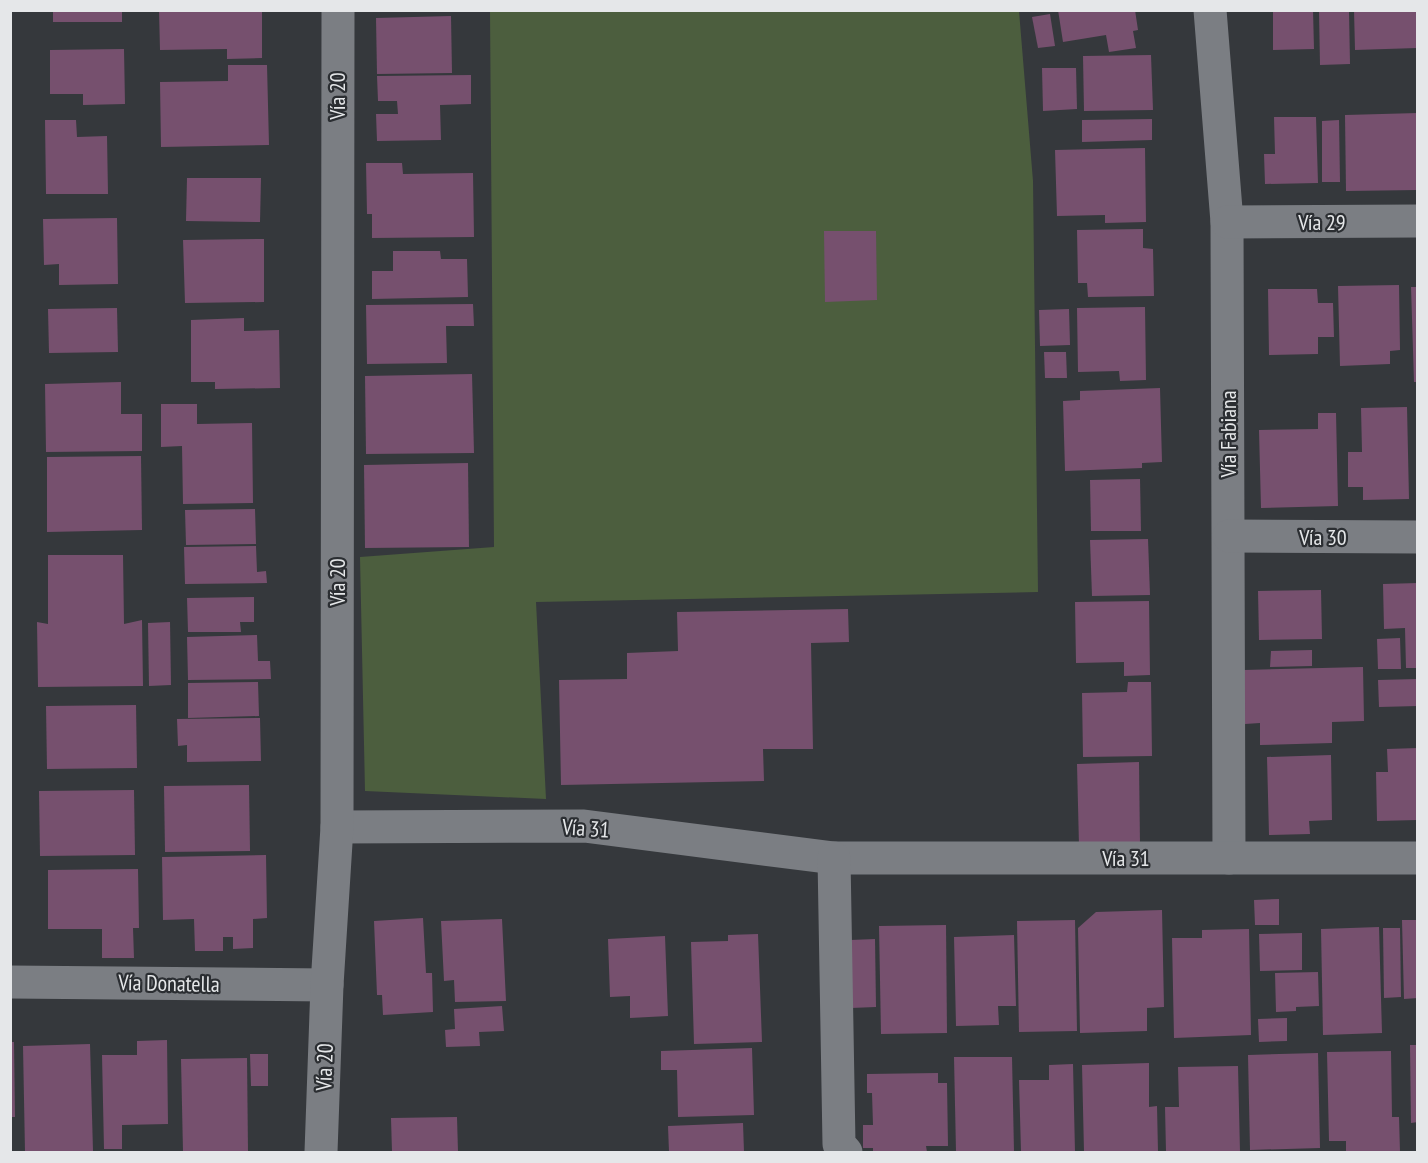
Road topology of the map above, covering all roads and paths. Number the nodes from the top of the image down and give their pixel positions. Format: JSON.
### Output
{"nodes":[{"id":1,"x":338,"y":10,"type":"edge"},
{"id":2,"x":1210,"y":10,"type":"edge"},
{"id":3,"x":1418,"y":221,"type":"edge"},
{"id":4,"x":1227,"y":222,"type":"junction"},
{"id":5,"x":1229,"y":536,"type":"junction"},
{"id":6,"x":1418,"y":537,"type":"edge"},
{"id":7,"x":337,"y":827,"type":"junction"},
{"id":8,"x":834,"y":858,"type":"junction"},
{"id":9,"x":1229,"y":858,"type":"junction"},
{"id":10,"x":1418,"y":858,"type":"edge"},
{"id":11,"x":10,"y":982,"type":"edge"},
{"id":12,"x":327,"y":985,"type":"junction"},
{"id":13,"x":321,"y":1152,"type":"edge"},
{"id":14,"x":846,"y":1152,"type":"edge"}],
"edges":[{"from":1,"to":7,"type":"street","name":"Vía 20"},
{"from":2,"to":4,"type":"street","name":"Vía Fabiana"},
{"from":3,"to":4,"type":"street","name":"Vía 29"},
{"from":4,"to":5,"type":"street","name":"Vía Fabiana"},
{"from":5,"to":6,"type":"street","name":"Vía 30"},
{"from":5,"to":9,"type":"street","name":"Vía Fabiana"},
{"from":7,"to":8,"type":"street","name":"Vía 31"},
{"from":7,"to":12,"type":"street","name":"Vía 20"},
{"from":8,"to":9,"type":"street","name":"Vía 31"},
{"from":8,"to":14,"type":"street"},
{"from":9,"to":10,"type":"street","name":"Vía 31"},
{"from":11,"to":12,"type":"street","name":"Vía Donatella"},
{"from":12,"to":13,"type":"street","name":"Vía 20"}]}
